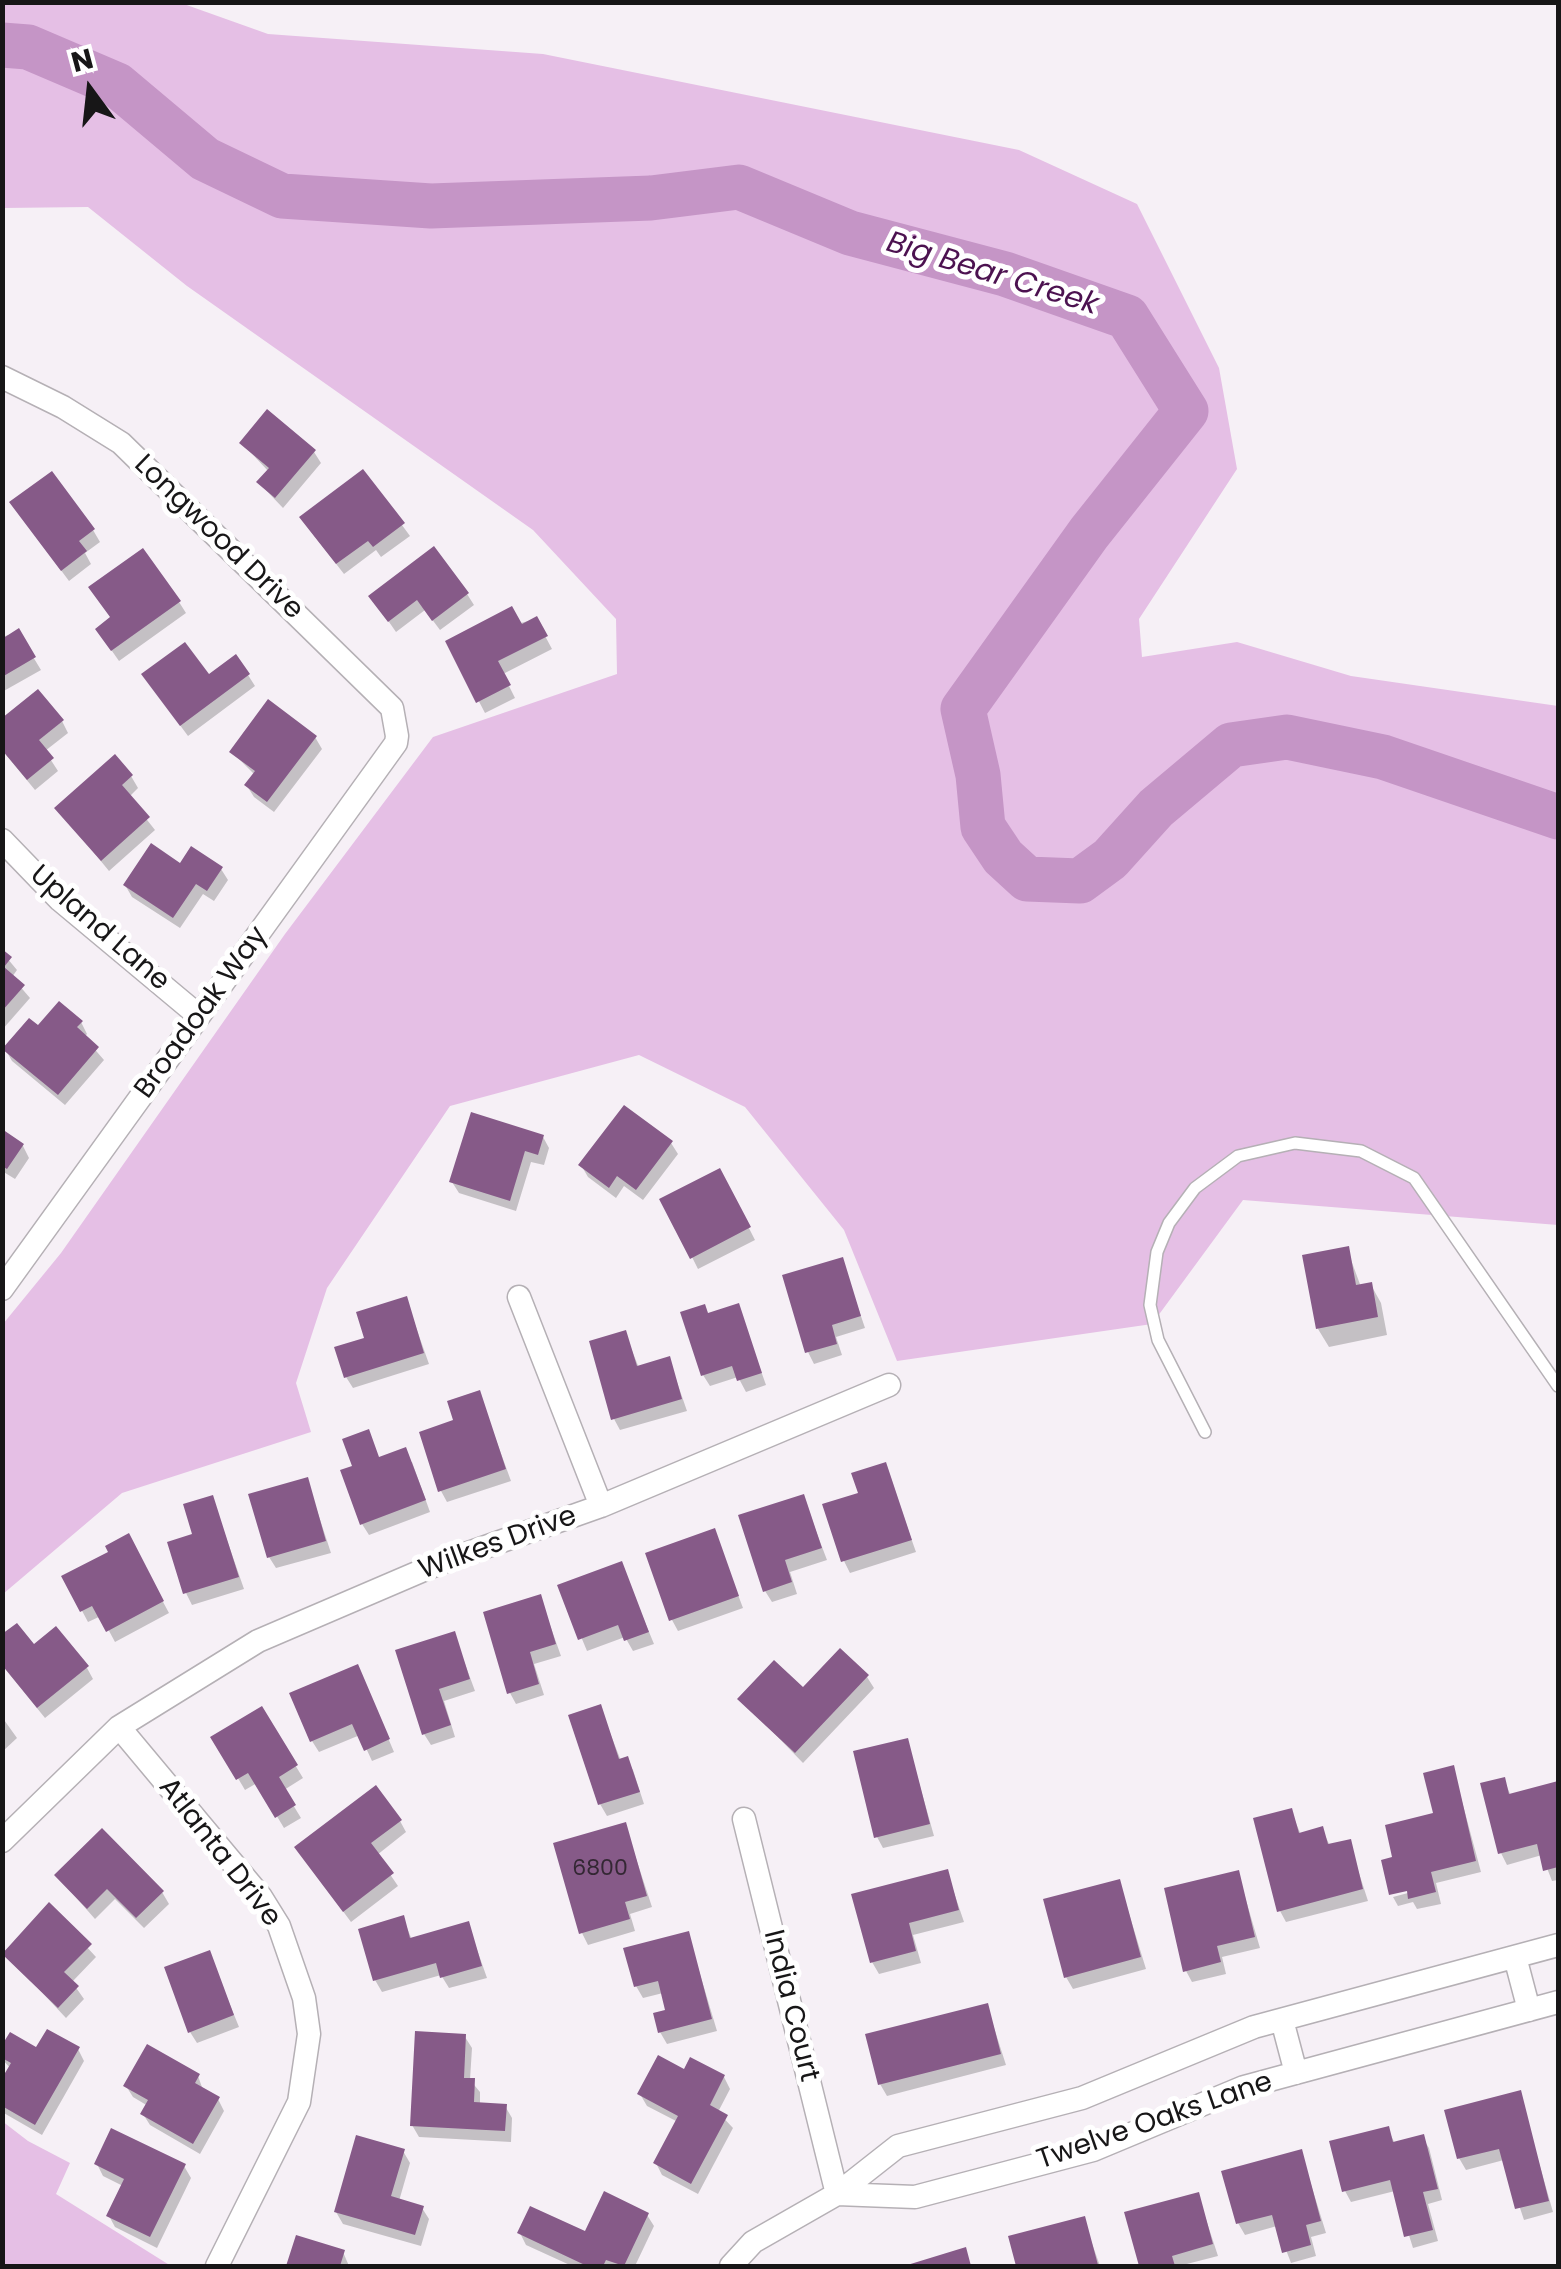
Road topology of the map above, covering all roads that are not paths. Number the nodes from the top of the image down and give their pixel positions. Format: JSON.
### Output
{"nodes":[{"id":1,"x":2,"y":378,"type":"edge"},
{"id":2,"x":397,"y":736,"type":"joint"},
{"id":3,"x":2,"y":840,"type":"edge"},
{"id":4,"x":200,"y":1016,"type":"junction"},
{"id":5,"x":2,"y":1289,"type":"edge"},
{"id":6,"x":519,"y":1297,"type":"dead end"},
{"id":7,"x":890,"y":1385,"type":"dead end"},
{"id":8,"x":1558,"y":1386,"type":"edge"},
{"id":9,"x":1205,"y":1432,"type":"dead end"},
{"id":10,"x":601,"y":1506,"type":"junction"},
{"id":11,"x":119,"y":1727,"type":"junction"},
{"id":12,"x":744,"y":1819,"type":"dead end"},
{"id":13,"x":2,"y":1840,"type":"edge"},
{"id":14,"x":1558,"y":1945,"type":"edge"},
{"id":15,"x":1515,"y":1957,"type":"junction"},
{"id":16,"x":1558,"y":2002,"type":"edge"},
{"id":17,"x":1529,"y":2010,"type":"junction"},
{"id":18,"x":1282,"y":2020,"type":"junction"},
{"id":19,"x":1296,"y":2074,"type":"junction"},
{"id":20,"x":837,"y":2194,"type":"junction"},
{"id":21,"x":217,"y":2266,"type":"edge"},
{"id":22,"x":731,"y":2266,"type":"edge"}],
"edges":[{"from":1,"to":2,"type":"street","name":"Longwood Drive"},
{"from":2,"to":4,"type":"street","name":"Broadoak Way"},
{"from":3,"to":4,"type":"street","name":"Upland Lane"},
{"from":4,"to":5,"type":"street","name":"Broadoak Way"},
{"from":6,"to":10,"type":"street"},
{"from":7,"to":10,"type":"street","name":"Wilkes Drive"},
{"from":8,"to":9,"type":"lane"},
{"from":10,"to":11,"type":"street","name":"Wilkes Drive"},
{"from":11,"to":13,"type":"street","name":"Wilkes Drive"},
{"from":11,"to":21,"type":"street","name":"Atlanta Drive"},
{"from":12,"to":20,"type":"street","name":"India Court"},
{"from":14,"to":15,"type":"street","name":"Twelve Oaks Lane"},
{"from":15,"to":17,"type":"street"},
{"from":15,"to":18,"type":"street","name":"Twelve Oaks Lane"},
{"from":16,"to":17,"type":"street","name":"Twelve Oaks Lane"},
{"from":17,"to":19,"type":"street","name":"Twelve Oaks Lane"},
{"from":18,"to":19,"type":"street","name":"Twelve Oaks Lane"},
{"from":18,"to":20,"type":"street","name":"Twelve Oaks Lane"},
{"from":19,"to":20,"type":"street","name":"Twelve Oaks Lane"},
{"from":20,"to":22,"type":"street","name":"Twelve Oaks Lane"}]}
